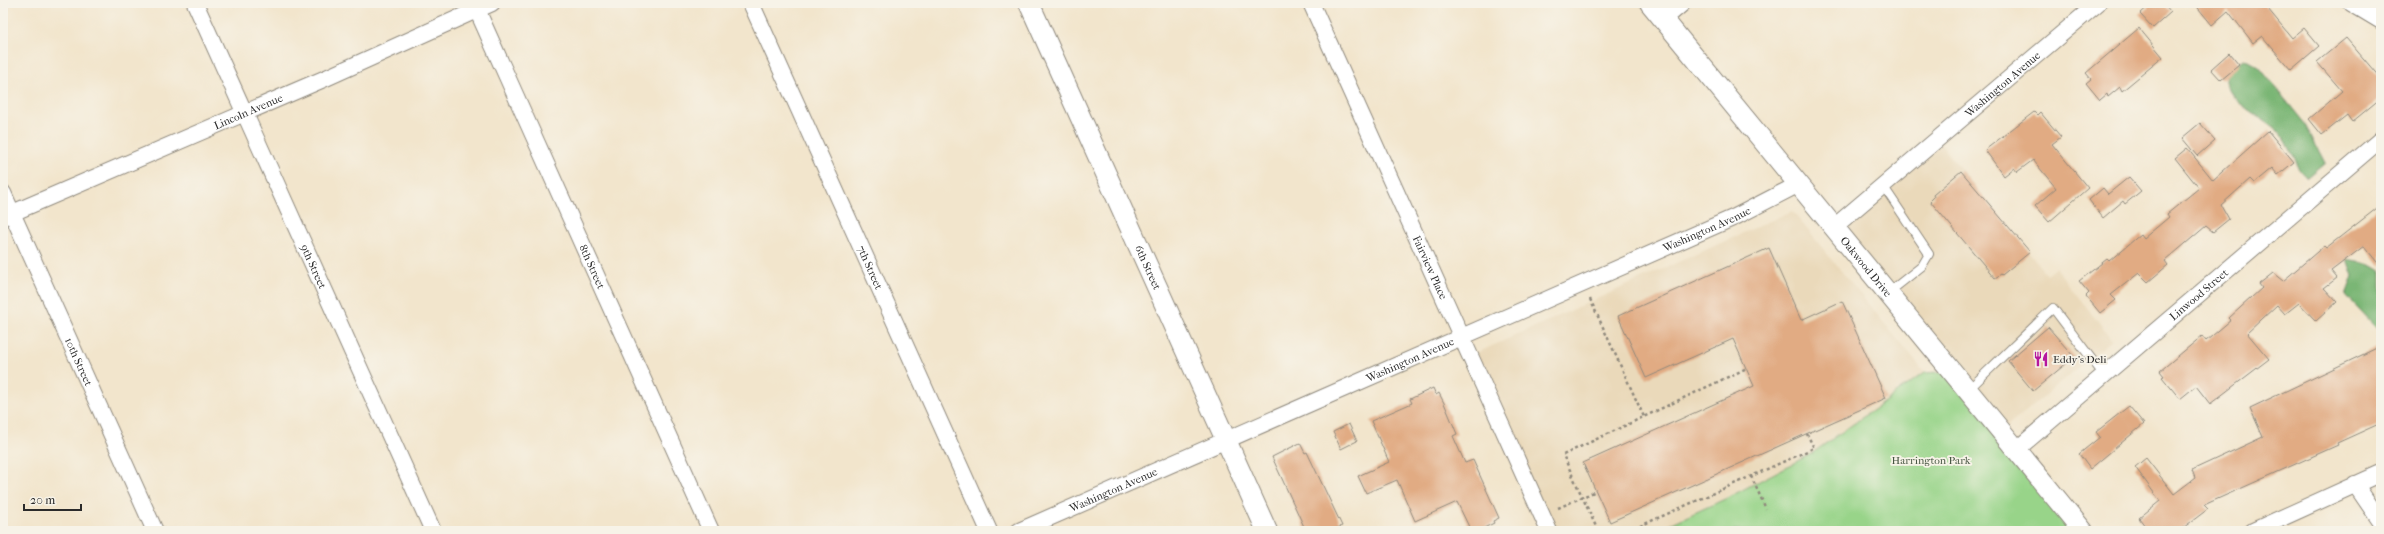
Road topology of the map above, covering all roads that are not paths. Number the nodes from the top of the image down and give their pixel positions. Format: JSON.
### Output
{"nodes":[{"id":1,"x":195,"y":3,"type":"edge"},
{"id":2,"x":492,"y":3,"type":"edge"},
{"id":3,"x":751,"y":3,"type":"edge"},
{"id":4,"x":1029,"y":3,"type":"edge"},
{"id":5,"x":1311,"y":3,"type":"edge"},
{"id":6,"x":1650,"y":3,"type":"edge"},
{"id":7,"x":1683,"y":3,"type":"edge"},
{"id":8,"x":2098,"y":3,"type":"edge"},
{"id":9,"x":2351,"y":3,"type":"edge"},
{"id":10,"x":475,"y":6,"type":"edge"},
{"id":11,"x":1664,"y":19,"type":"junction"},
{"id":12,"x":2381,"y":21,"type":"edge"},
{"id":13,"x":243,"y":113,"type":"junction"},
{"id":14,"x":2381,"y":139,"type":"edge"},
{"id":15,"x":1799,"y":184,"type":"junction"},
{"id":16,"x":1884,"y":186,"type":"junction"},
{"id":17,"x":3,"y":193,"type":"edge"},
{"id":18,"x":8,"y":215,"type":"edge"},
{"id":19,"x":1834,"y":227,"type":"junction"},
{"id":20,"x":1888,"y":294,"type":"junction"},
{"id":21,"x":1463,"y":336,"type":"junction"},
{"id":22,"x":2103,"y":374,"type":"junction"},
{"id":23,"x":1967,"y":391,"type":"junction"},
{"id":24,"x":1225,"y":441,"type":"junction"},
{"id":25,"x":2016,"y":450,"type":"junction"},
{"id":26,"x":2381,"y":473,"type":"edge"},
{"id":27,"x":2355,"y":484,"type":"junction"},
{"id":28,"x":2381,"y":522,"type":"edge"},
{"id":29,"x":155,"y":531,"type":"edge"},
{"id":30,"x":433,"y":531,"type":"edge"},
{"id":31,"x":711,"y":531,"type":"edge"},
{"id":32,"x":989,"y":531,"type":"edge"},
{"id":33,"x":1019,"y":531,"type":"edge"},
{"id":34,"x":1267,"y":531,"type":"edge"},
{"id":35,"x":1549,"y":531,"type":"edge"},
{"id":36,"x":2083,"y":531,"type":"edge"},
{"id":37,"x":2253,"y":531,"type":"edge"}],
"edges":[{"from":1,"to":13,"type":"street","name":"9th Street"},
{"from":2,"to":10,"type":"street","name":"Lincoln Avenue"},
{"from":3,"to":32,"type":"street","name":"7th Street"},
{"from":4,"to":24,"type":"street","name":"6th Street"},
{"from":5,"to":21,"type":"street","name":"Fairview Place"},
{"from":6,"to":11,"type":"street","name":"Oakwood Drive"},
{"from":7,"to":11,"type":"street"},
{"from":8,"to":16,"type":"street","name":"Washington Avenue"},
{"from":9,"to":12,"type":"street"},
{"from":10,"to":13,"type":"street","name":"Lincoln Avenue"},
{"from":10,"to":31,"type":"street","name":"8th Street"},
{"from":11,"to":15,"type":"street","name":"Oakwood Drive"},
{"from":13,"to":18,"type":"street","name":"Lincoln Avenue"},
{"from":13,"to":30,"type":"street","name":"9th Street"},
{"from":14,"to":22,"type":"street","name":"Linwood Street"},
{"from":15,"to":19,"type":"street","name":"Oakwood Drive"},
{"from":15,"to":21,"type":"street","name":"Washington Avenue"},
{"from":16,"to":19,"type":"street","name":"Washington Avenue"},
{"from":16,"to":20,"type":"lane"},
{"from":17,"to":18,"type":"street","name":"10th Street"},
{"from":18,"to":29,"type":"street","name":"10th Street"},
{"from":19,"to":20,"type":"street","name":"Oakwood Drive"},
{"from":20,"to":23,"type":"street","name":"Oakwood Drive"},
{"from":21,"to":24,"type":"street","name":"Washington Avenue"},
{"from":21,"to":35,"type":"street","name":"Fairview Place"},
{"from":22,"to":23,"type":"lane"},
{"from":22,"to":25,"type":"street","name":"Linwood Street"},
{"from":23,"to":25,"type":"street","name":"Oakwood Drive"},
{"from":24,"to":33,"type":"street","name":"Washington Avenue"},
{"from":24,"to":34,"type":"street","name":"6th Street"},
{"from":25,"to":36,"type":"street","name":"Oakwood Drive"},
{"from":26,"to":27,"type":"street"},
{"from":27,"to":28,"type":"street"},
{"from":27,"to":37,"type":"street"}]}
